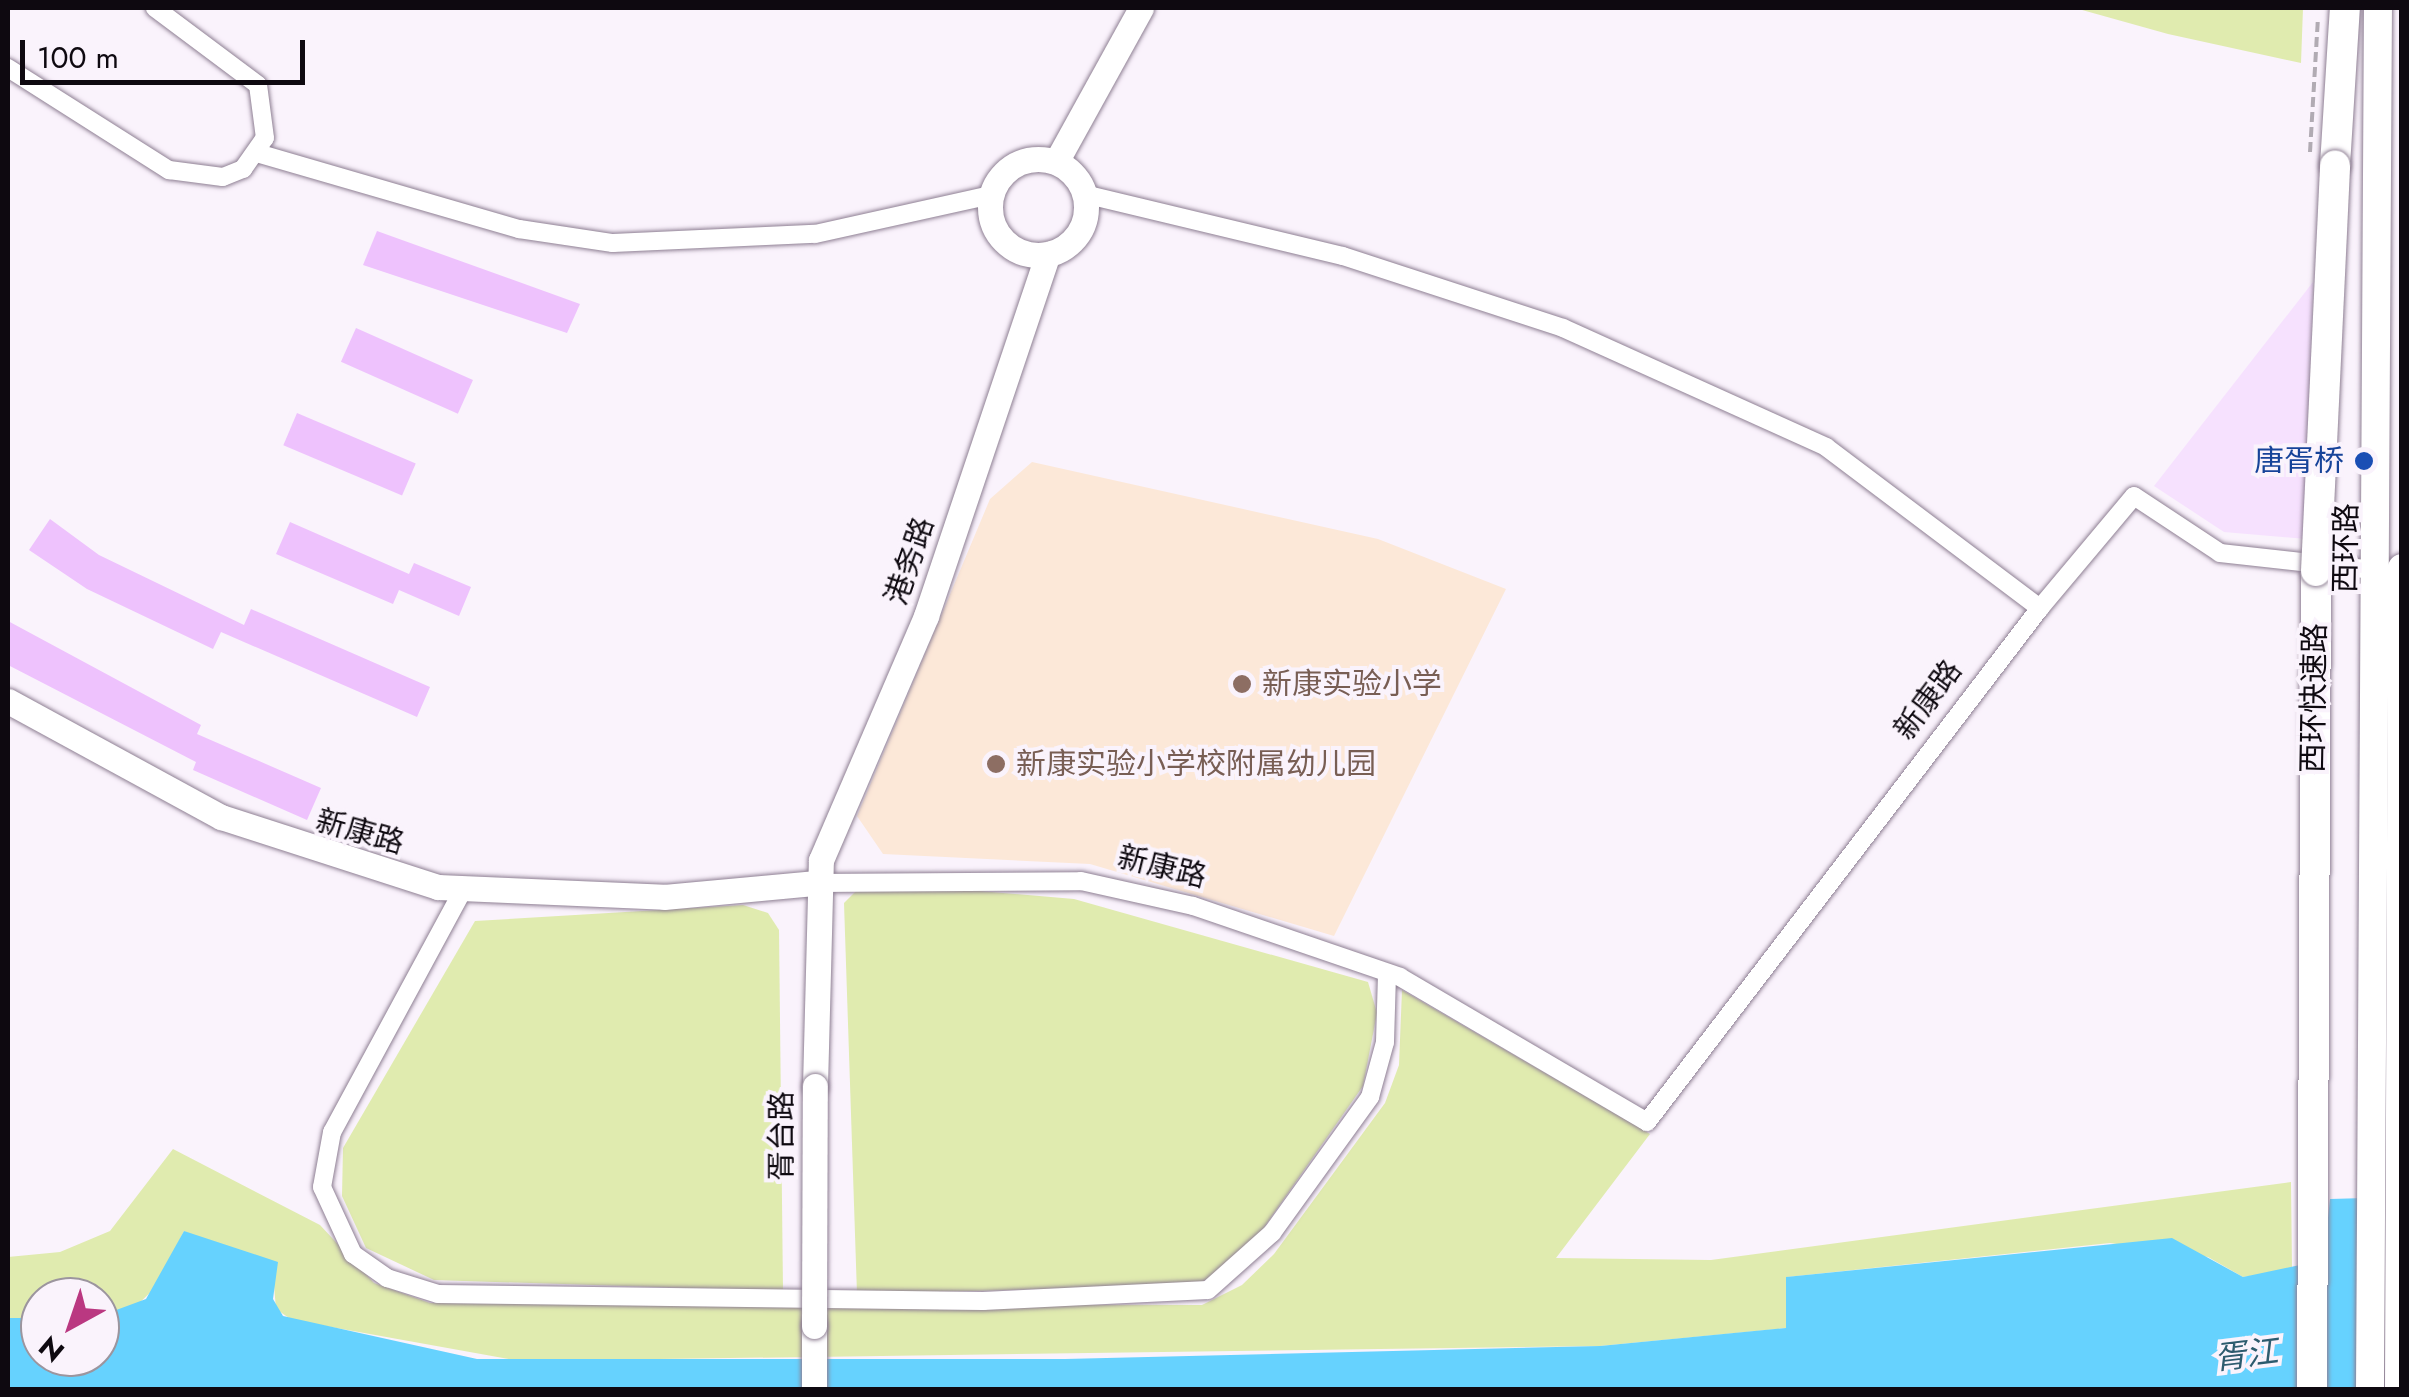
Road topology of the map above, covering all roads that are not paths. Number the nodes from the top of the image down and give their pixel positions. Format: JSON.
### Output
{"nodes":[{"id":1,"x":156,"y":8,"type":"edge"},
{"id":2,"x":1141,"y":8,"type":"edge"},
{"id":3,"x":2328,"y":8,"type":"edge"},
{"id":4,"x":2344,"y":8,"type":"edge"},
{"id":5,"x":2378,"y":8,"type":"edge"},
{"id":6,"x":8,"y":68,"type":"edge"},
{"id":7,"x":256,"y":153,"type":"junction"},
{"id":8,"x":1056,"y":162,"type":"junction"},
{"id":9,"x":2335,"y":164,"type":"junction"},
{"id":10,"x":1084,"y":194,"type":"junction"},
{"id":11,"x":991,"y":195,"type":"junction"},
{"id":12,"x":1048,"y":254,"type":"junction"},
{"id":13,"x":2394,"y":570,"type":"edge"},
{"id":14,"x":2040,"y":608,"type":"junction"},
{"id":15,"x":8,"y":701,"type":"edge"},
{"id":16,"x":816,"y":883,"type":"junction"},
{"id":17,"x":463,"y":890,"type":"junction"},
{"id":18,"x":1387,"y":972,"type":"junction"},
{"id":19,"x":2388,"y":1114,"type":"edge"},
{"id":20,"x":814,"y":1390,"type":"edge"},
{"id":21,"x":2312,"y":1390,"type":"edge"},
{"id":22,"x":2370,"y":1390,"type":"edge"},
{"id":23,"x":2399,"y":1390,"type":"edge"}],
"edges":[{"from":1,"to":7,"type":"street"},
{"from":2,"to":8,"type":"street"},
{"from":3,"to":9,"type":"highway"},
{"from":4,"to":9,"type":"highway","name":"西环快速路"},
{"from":5,"to":13,"type":"main road","name":"西环路"},
{"from":6,"to":7,"type":"street"},
{"from":7,"to":11,"type":"street"},
{"from":8,"to":10,"type":"street"},
{"from":8,"to":11,"type":"street"},
{"from":9,"to":21,"type":"highway","name":"西环快速路","bridge":true},
{"from":10,"to":12,"type":"street"},
{"from":10,"to":14,"type":"street"},
{"from":11,"to":12,"type":"street"},
{"from":12,"to":16,"type":"street","name":"港务路"},
{"from":13,"to":14,"type":"street"},
{"from":13,"to":19,"type":"main road","name":"西环路"},
{"from":14,"to":18,"type":"street","name":"新康路"},
{"from":15,"to":17,"type":"street","name":"新康路"},
{"from":16,"to":17,"type":"street","name":"新康路"},
{"from":16,"to":18,"type":"street","name":"新康路"},
{"from":16,"to":20,"type":"street","name":"胥台路","bridge":true},
{"from":17,"to":18,"type":"street"},
{"from":19,"to":22,"type":"main road","name":"西环路"},
{"from":19,"to":23,"type":"main road","name":"西环路"}]}
